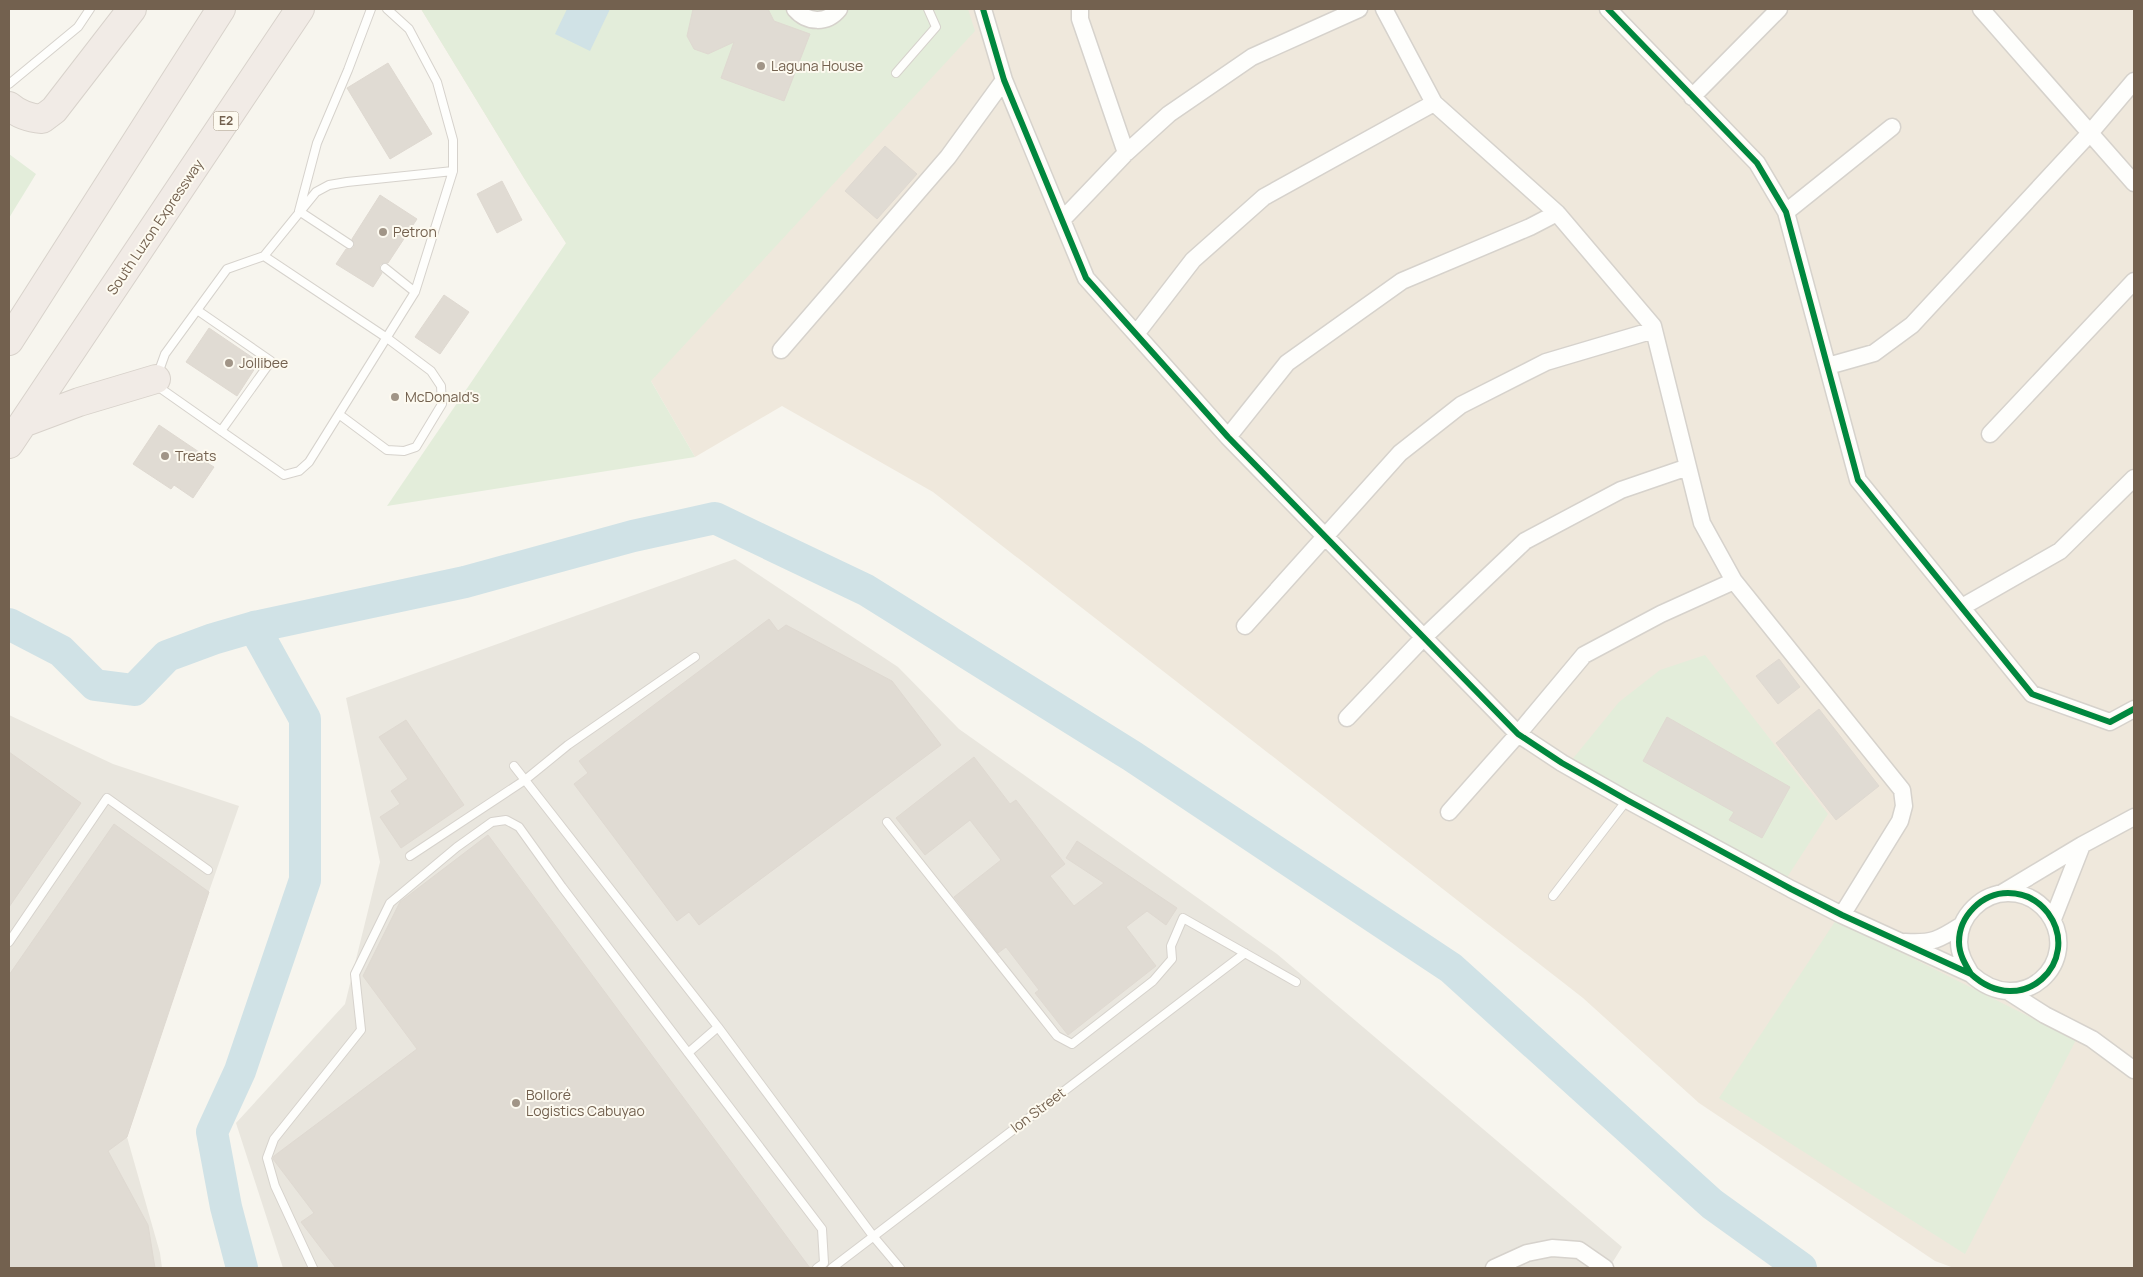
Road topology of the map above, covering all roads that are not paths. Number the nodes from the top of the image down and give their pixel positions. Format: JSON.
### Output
{"nodes":[{"id":1,"x":90,"y":9,"type":"edge"},
{"id":2,"x":132,"y":9,"type":"edge"},
{"id":3,"x":300,"y":9,"type":"edge"},
{"id":4,"x":371,"y":9,"type":"edge"},
{"id":5,"x":387,"y":9,"type":"edge"},
{"id":6,"x":795,"y":9,"type":"edge"},
{"id":7,"x":838,"y":9,"type":"edge"},
{"id":8,"x":928,"y":9,"type":"edge"},
{"id":9,"x":983,"y":9,"type":"edge"},
{"id":10,"x":1080,"y":9,"type":"edge"},
{"id":11,"x":1359,"y":9,"type":"edge"},
{"id":12,"x":1384,"y":9,"type":"edge"},
{"id":13,"x":1608,"y":9,"type":"edge"},
{"id":14,"x":1779,"y":9,"type":"edge"},
{"id":15,"x":1981,"y":9,"type":"edge"},
{"id":16,"x":217,"y":13,"type":"edge"},
{"id":17,"x":896,"y":73,"type":"dead end"},
{"id":18,"x":1004,"y":80,"type":"junction"},
{"id":19,"x":2134,"y":80,"type":"edge"},
{"id":20,"x":9,"y":84,"type":"edge"},
{"id":21,"x":1692,"y":97,"type":"junction"},
{"id":22,"x":1434,"y":103,"type":"junction"},
{"id":23,"x":9,"y":106,"type":"edge"},
{"id":24,"x":1892,"y":127,"type":"dead end"},
{"id":25,"x":2090,"y":133,"type":"junction"},
{"id":26,"x":1126,"y":153,"type":"junction"},
{"id":27,"x":453,"y":171,"type":"junction"},
{"id":28,"x":2134,"y":183,"type":"edge"},
{"id":29,"x":299,"y":211,"type":"junction"},
{"id":30,"x":1786,"y":212,"type":"junction"},
{"id":31,"x":1557,"y":213,"type":"junction"},
{"id":32,"x":1062,"y":220,"type":"junction"},
{"id":33,"x":349,"y":244,"type":"dead end"},
{"id":34,"x":264,"y":256,"type":"junction"},
{"id":35,"x":385,"y":268,"type":"dead end"},
{"id":36,"x":2134,"y":281,"type":"edge"},
{"id":37,"x":415,"y":292,"type":"junction"},
{"id":38,"x":198,"y":310,"type":"junction"},
{"id":39,"x":1654,"y":330,"type":"junction"},
{"id":40,"x":1136,"y":334,"type":"junction"},
{"id":41,"x":387,"y":338,"type":"junction"},
{"id":42,"x":9,"y":341,"type":"edge"},
{"id":43,"x":781,"y":350,"type":"dead end"},
{"id":44,"x":1828,"y":366,"type":"junction"},
{"id":45,"x":156,"y":379,"type":"junction"},
{"id":46,"x":340,"y":415,"type":"junction"},
{"id":47,"x":221,"y":431,"type":"junction"},
{"id":48,"x":16,"y":433,"type":"edge"},
{"id":49,"x":1990,"y":434,"type":"dead end"},
{"id":50,"x":1228,"y":437,"type":"junction"},
{"id":51,"x":1688,"y":467,"type":"junction"},
{"id":52,"x":2134,"y":478,"type":"edge"},
{"id":53,"x":1325,"y":536,"type":"junction"},
{"id":54,"x":1734,"y":581,"type":"junction"},
{"id":55,"x":1962,"y":607,"type":"junction"},
{"id":56,"x":1245,"y":626,"type":"dead end"},
{"id":57,"x":1424,"y":637,"type":"junction"},
{"id":58,"x":695,"y":657,"type":"dead end"},
{"id":59,"x":2134,"y":710,"type":"edge"},
{"id":60,"x":1347,"y":718,"type":"dead end"},
{"id":61,"x":1518,"y":734,"type":"junction"},
{"id":62,"x":514,"y":766,"type":"dead end"},
{"id":63,"x":525,"y":780,"type":"junction"},
{"id":64,"x":1627,"y":800,"type":"junction"},
{"id":65,"x":1449,"y":812,"type":"dead end"},
{"id":66,"x":2134,"y":817,"type":"edge"},
{"id":67,"x":887,"y":822,"type":"dead end"},
{"id":68,"x":2082,"y":845,"type":"junction"},
{"id":69,"x":410,"y":856,"type":"dead end"},
{"id":70,"x":208,"y":870,"type":"dead end"},
{"id":71,"x":2001,"y":893,"type":"junction"},
{"id":72,"x":1553,"y":896,"type":"dead end"},
{"id":73,"x":1842,"y":915,"type":"junction"},
{"id":74,"x":2052,"y":920,"type":"junction"},
{"id":75,"x":1962,"y":925,"type":"junction"},
{"id":76,"x":9,"y":942,"type":"edge"},
{"id":77,"x":1901,"y":942,"type":"junction"},
{"id":78,"x":1245,"y":953,"type":"junction"},
{"id":79,"x":1971,"y":974,"type":"junction"},
{"id":80,"x":1296,"y":982,"type":"dead end"},
{"id":81,"x":2033,"y":986,"type":"junction"},
{"id":82,"x":2009,"y":992,"type":"junction"},
{"id":83,"x":2046,"y":1015,"type":"junction"},
{"id":84,"x":718,"y":1027,"type":"junction"},
{"id":85,"x":688,"y":1053,"type":"junction"},
{"id":86,"x":2134,"y":1070,"type":"edge"},
{"id":87,"x":873,"y":1236,"type":"junction"},
{"id":88,"x":313,"y":1268,"type":"edge"},
{"id":89,"x":817,"y":1268,"type":"edge"},
{"id":90,"x":832,"y":1268,"type":"edge"},
{"id":91,"x":900,"y":1268,"type":"edge"},
{"id":92,"x":1494,"y":1268,"type":"edge"},
{"id":93,"x":1605,"y":1268,"type":"edge"}],
"edges":[{"from":1,"to":20,"type":"lane"},
{"from":2,"to":23,"type":"highway"},
{"from":3,"to":48,"type":"highway","name":"South Luzon Expressway","number":"E2"},
{"from":4,"to":29,"type":"lane"},
{"from":5,"to":27,"type":"lane"},
{"from":6,"to":7,"type":"street"},
{"from":8,"to":17,"type":"lane"},
{"from":9,"to":18,"type":"street"},
{"from":10,"to":26,"type":"street"},
{"from":11,"to":26,"type":"street"},
{"from":12,"to":22,"type":"street"},
{"from":13,"to":21,"type":"street"},
{"from":14,"to":21,"type":"street"},
{"from":15,"to":25,"type":"street"},
{"from":16,"to":42,"type":"highway"},
{"from":18,"to":32,"type":"street"},
{"from":18,"to":43,"type":"street"},
{"from":19,"to":25,"type":"street"},
{"from":21,"to":30,"type":"street"},
{"from":22,"to":31,"type":"street"},
{"from":22,"to":40,"type":"street"},
{"from":24,"to":30,"type":"street"},
{"from":25,"to":28,"type":"street"},
{"from":25,"to":44,"type":"street"},
{"from":26,"to":32,"type":"street"},
{"from":27,"to":29,"type":"lane"},
{"from":27,"to":37,"type":"lane"},
{"from":29,"to":33,"type":"lane"},
{"from":29,"to":34,"type":"lane"},
{"from":30,"to":44,"type":"street"},
{"from":31,"to":39,"type":"street"},
{"from":31,"to":50,"type":"street"},
{"from":32,"to":40,"type":"street"},
{"from":34,"to":38,"type":"lane"},
{"from":34,"to":41,"type":"lane"},
{"from":35,"to":37,"type":"lane"},
{"from":36,"to":49,"type":"street"},
{"from":37,"to":41,"type":"lane"},
{"from":38,"to":45,"type":"lane"},
{"from":38,"to":47,"type":"lane"},
{"from":39,"to":51,"type":"street"},
{"from":39,"to":53,"type":"street"},
{"from":40,"to":50,"type":"street"},
{"from":41,"to":46,"type":"lane"},
{"from":41,"to":46,"type":"lane"},
{"from":44,"to":55,"type":"street"},
{"from":45,"to":47,"type":"lane"},
{"from":45,"to":48,"type":"highway"},
{"from":46,"to":47,"type":"lane"},
{"from":50,"to":53,"type":"street"},
{"from":51,"to":54,"type":"street"},
{"from":51,"to":57,"type":"street"},
{"from":52,"to":55,"type":"street"},
{"from":53,"to":56,"type":"street"},
{"from":53,"to":57,"type":"street"},
{"from":54,"to":61,"type":"street"},
{"from":54,"to":73,"type":"street"},
{"from":55,"to":59,"type":"street"},
{"from":57,"to":60,"type":"street"},
{"from":57,"to":61,"type":"street"},
{"from":58,"to":63,"type":"lane"},
{"from":61,"to":64,"type":"street"},
{"from":61,"to":65,"type":"street"},
{"from":62,"to":63,"type":"lane"},
{"from":63,"to":69,"type":"lane"},
{"from":63,"to":84,"type":"lane"},
{"from":64,"to":72,"type":"lane"},
{"from":64,"to":73,"type":"street"},
{"from":66,"to":68,"type":"street"},
{"from":67,"to":78,"type":"lane"},
{"from":68,"to":71,"type":"street"},
{"from":68,"to":74,"type":"street"},
{"from":70,"to":76,"type":"lane"},
{"from":71,"to":74,"type":"street"},
{"from":71,"to":75,"type":"street"},
{"from":73,"to":77,"type":"street"},
{"from":74,"to":81,"type":"street"},
{"from":75,"to":77,"type":"street"},
{"from":75,"to":79,"type":"street"},
{"from":77,"to":79,"type":"street"},
{"from":78,"to":80,"type":"lane"},
{"from":78,"to":87,"type":"lane","name":"Ion Street"},
{"from":79,"to":82,"type":"street"},
{"from":81,"to":82,"type":"street"},
{"from":81,"to":83,"type":"street"},
{"from":82,"to":83,"type":"street"},
{"from":83,"to":86,"type":"street"},
{"from":84,"to":85,"type":"lane"},
{"from":84,"to":87,"type":"lane"},
{"from":85,"to":88,"type":"lane"},
{"from":85,"to":89,"type":"lane"},
{"from":87,"to":90,"type":"lane","name":"Ion Street"},
{"from":87,"to":91,"type":"lane"},
{"from":92,"to":93,"type":"street"}]}
